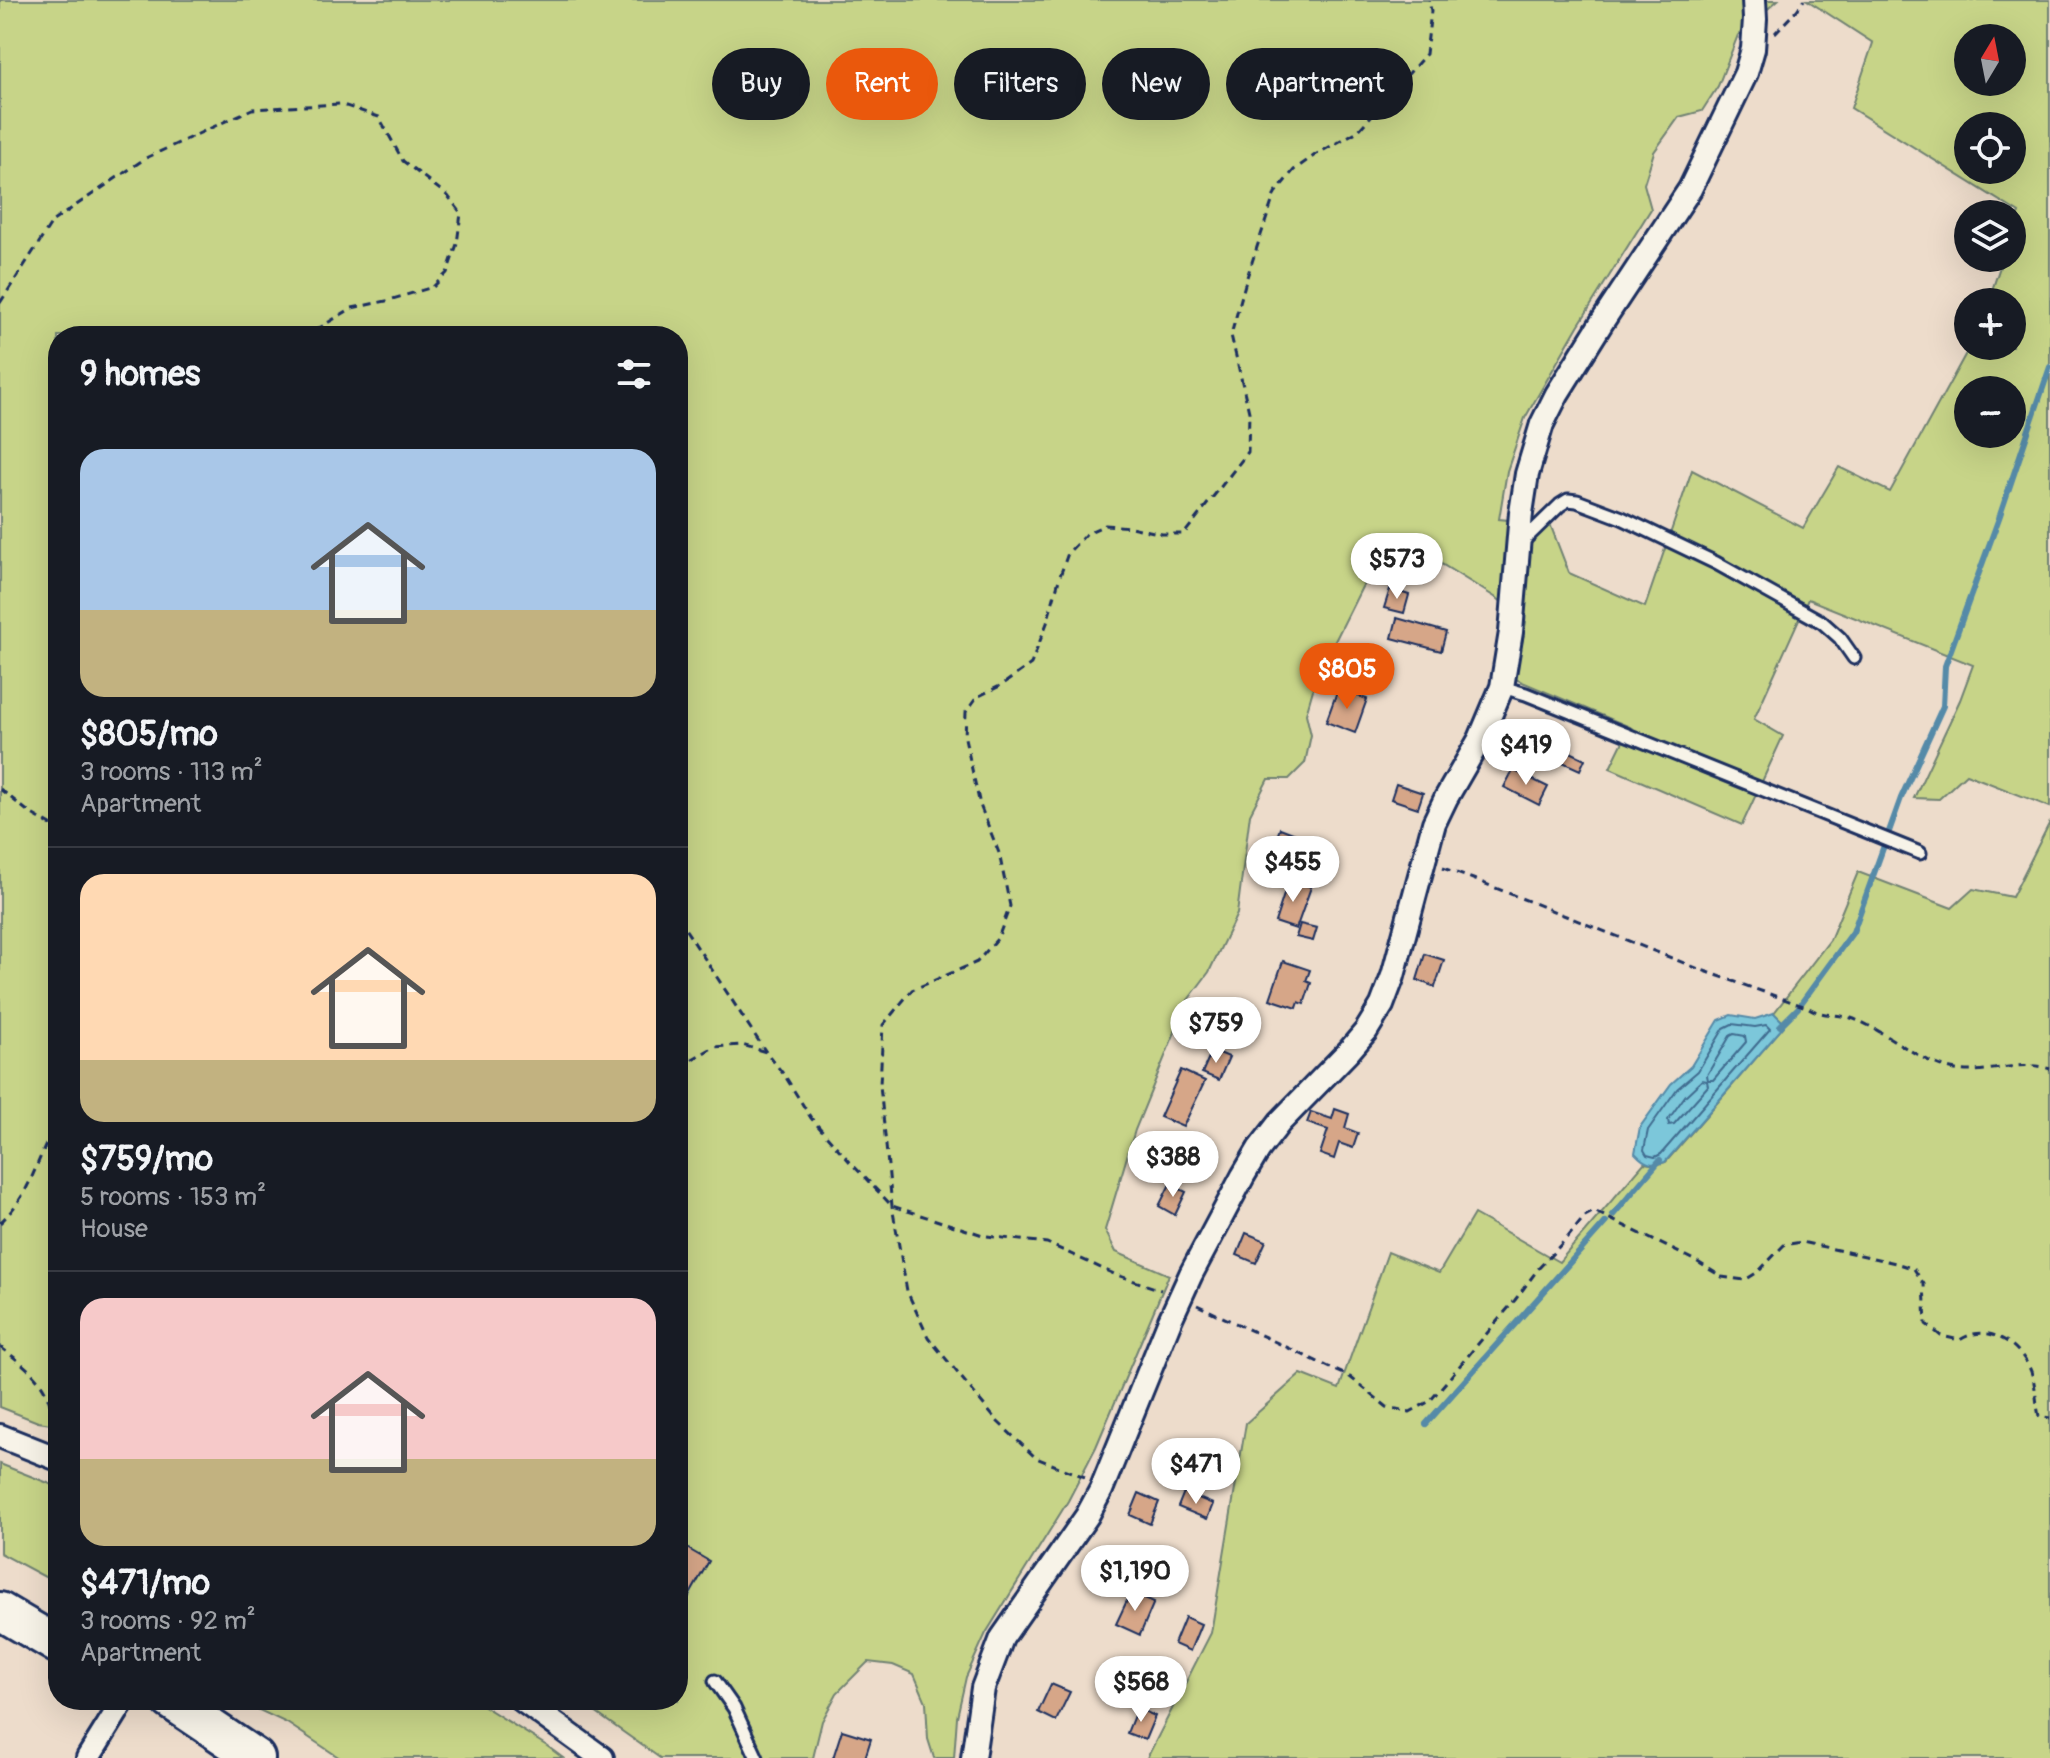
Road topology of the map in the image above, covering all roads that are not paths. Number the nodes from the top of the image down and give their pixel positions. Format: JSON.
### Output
{"nodes":[{"id":1,"x":1754,"y":0,"type":"edge"},
{"id":2,"x":1519,"y":544,"type":"junction"},
{"id":3,"x":1854,"y":658,"type":"dead end"},
{"id":4,"x":1502,"y":687,"type":"junction"},
{"id":5,"x":1920,"y":853,"type":"dead end"},
{"id":6,"x":0,"y":1436,"type":"edge"},
{"id":7,"x":48,"y":1455,"type":"edge"},
{"id":8,"x":0,"y":1595,"type":"edge"},
{"id":9,"x":0,"y":1611,"type":"edge"},
{"id":10,"x":0,"y":1629,"type":"edge"},
{"id":11,"x":48,"y":1633,"type":"edge"},
{"id":12,"x":48,"y":1634,"type":"edge"},
{"id":13,"x":48,"y":1635,"type":"edge"},
{"id":14,"x":715,"y":1681,"type":"dead end"},
{"id":15,"x":118,"y":1710,"type":"edge"},
{"id":16,"x":162,"y":1710,"type":"edge"},
{"id":17,"x":185,"y":1710,"type":"edge"},
{"id":18,"x":536,"y":1710,"type":"edge"},
{"id":19,"x":88,"y":1758,"type":"edge"},
{"id":20,"x":232,"y":1758,"type":"edge"},
{"id":21,"x":256,"y":1758,"type":"edge"},
{"id":22,"x":602,"y":1758,"type":"edge"},
{"id":23,"x":757,"y":1758,"type":"edge"},
{"id":24,"x":973,"y":1758,"type":"edge"}],
"edges":[{"from":1,"to":2,"type":"street"},
{"from":2,"to":3,"type":"lane"},
{"from":2,"to":4,"type":"street"},
{"from":4,"to":5,"type":"lane"},
{"from":4,"to":24,"type":"street"},
{"from":6,"to":7,"type":"street"},
{"from":8,"to":11,"type":"highway"},
{"from":9,"to":12,"type":"highway"},
{"from":10,"to":13,"type":"highway"},
{"from":14,"to":23,"type":"lane"},
{"from":15,"to":19,"type":"street"},
{"from":16,"to":20,"type":"highway"},
{"from":17,"to":21,"type":"highway"},
{"from":18,"to":22,"type":"street"}]}
